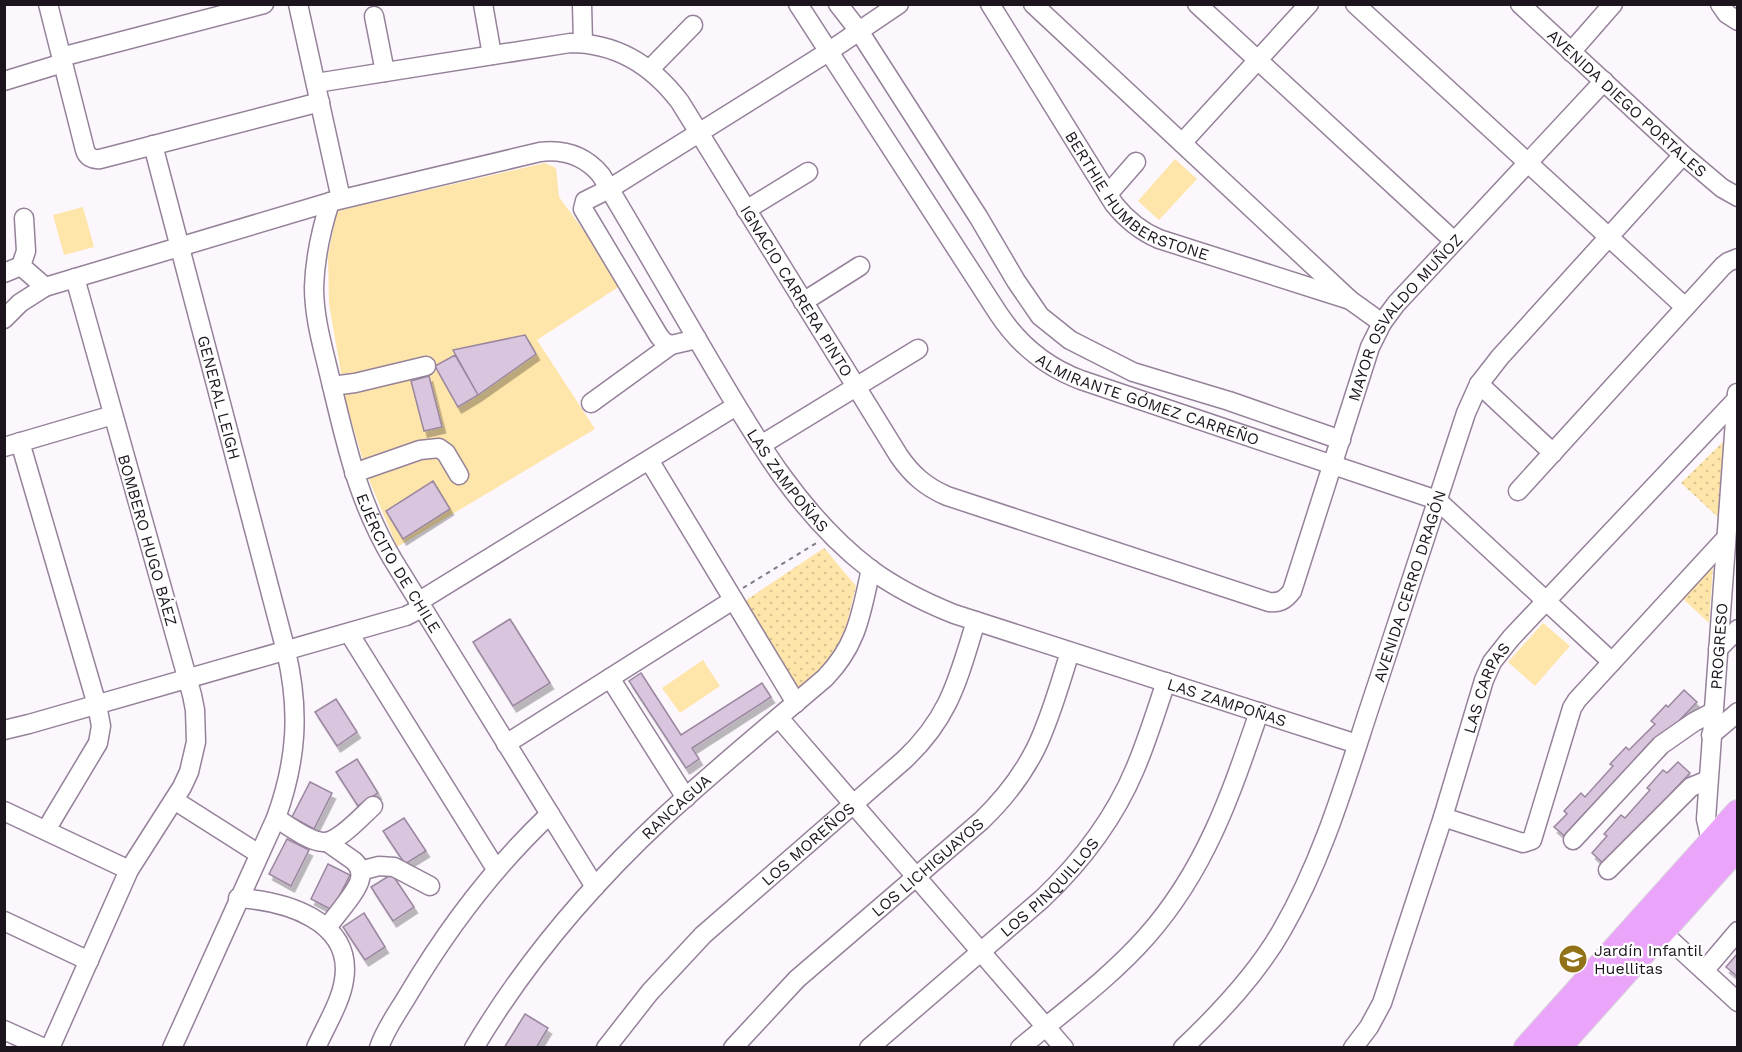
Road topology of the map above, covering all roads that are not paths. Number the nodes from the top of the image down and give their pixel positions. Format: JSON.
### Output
{"nodes":[{"id":1,"x":48,"y":4,"type":"edge"},
{"id":2,"x":264,"y":4,"type":"edge"},
{"id":3,"x":298,"y":4,"type":"edge"},
{"id":4,"x":483,"y":4,"type":"edge"},
{"id":5,"x":582,"y":4,"type":"edge"},
{"id":6,"x":798,"y":4,"type":"edge"},
{"id":7,"x":838,"y":4,"type":"edge"},
{"id":8,"x":898,"y":4,"type":"edge"},
{"id":9,"x":990,"y":4,"type":"edge"},
{"id":10,"x":1033,"y":4,"type":"edge"},
{"id":11,"x":1197,"y":4,"type":"edge"},
{"id":12,"x":1310,"y":4,"type":"edge"},
{"id":13,"x":1355,"y":4,"type":"edge"},
{"id":14,"x":1520,"y":4,"type":"edge"},
{"id":15,"x":1613,"y":4,"type":"edge"},
{"id":16,"x":1720,"y":4,"type":"edge"},
{"id":17,"x":374,"y":16,"type":"dead end"},
{"id":18,"x":1737,"y":21,"type":"edge"},
{"id":19,"x":693,"y":25,"type":"dead end"},
{"id":20,"x":859,"y":31,"type":"junction"},
{"id":21,"x":583,"y":43,"type":"junction"},
{"id":22,"x":828,"y":52,"type":"junction"},
{"id":23,"x":1571,"y":52,"type":"junction"},
{"id":24,"x":492,"y":55,"type":"junction"},
{"id":25,"x":62,"y":60,"type":"junction"},
{"id":26,"x":1258,"y":61,"type":"junction"},
{"id":27,"x":650,"y":69,"type":"junction"},
{"id":28,"x":385,"y":72,"type":"junction"},
{"id":29,"x":4,"y":81,"type":"edge"},
{"id":30,"x":1604,"y":81,"type":"junction"},
{"id":31,"x":316,"y":83,"type":"junction"},
{"id":32,"x":320,"y":102,"type":"junction"},
{"id":33,"x":698,"y":133,"type":"junction"},
{"id":34,"x":1182,"y":143,"type":"junction"},
{"id":35,"x":153,"y":145,"type":"junction"},
{"id":36,"x":1683,"y":155,"type":"junction"},
{"id":37,"x":1136,"y":162,"type":"dead end"},
{"id":38,"x":1528,"y":163,"type":"junction"},
{"id":39,"x":808,"y":172,"type":"dead end"},
{"id":40,"x":609,"y":189,"type":"junction"},
{"id":41,"x":1108,"y":194,"type":"junction"},
{"id":42,"x":1737,"y":197,"type":"edge"},
{"id":43,"x":336,"y":201,"type":"junction"},
{"id":44,"x":747,"y":210,"type":"junction"},
{"id":45,"x":24,"y":218,"type":"dead end"},
{"id":46,"x":1608,"y":237,"type":"junction"},
{"id":47,"x":1454,"y":241,"type":"junction"},
{"id":48,"x":179,"y":247,"type":"junction"},
{"id":49,"x":1737,"y":258,"type":"edge"},
{"id":50,"x":860,"y":266,"type":"dead end"},
{"id":51,"x":13,"y":270,"type":"edge"},
{"id":52,"x":75,"y":278,"type":"junction"},
{"id":53,"x":45,"y":287,"type":"junction"},
{"id":54,"x":1350,"y":300,"type":"junction"},
{"id":55,"x":803,"y":302,"type":"junction"},
{"id":56,"x":1685,"y":308,"type":"junction"},
{"id":57,"x":4,"y":319,"type":"edge"},
{"id":58,"x":1382,"y":323,"type":"junction"},
{"id":59,"x":697,"y":339,"type":"junction"},
{"id":60,"x":671,"y":345,"type":"junction"},
{"id":61,"x":918,"y":349,"type":"dead end"},
{"id":62,"x":426,"y":366,"type":"dead end"},
{"id":63,"x":1479,"y":384,"type":"junction"},
{"id":64,"x":332,"y":386,"type":"junction"},
{"id":65,"x":857,"y":388,"type":"junction"},
{"id":66,"x":1737,"y":392,"type":"edge"},
{"id":67,"x":1737,"y":399,"type":"edge"},
{"id":68,"x":591,"y":403,"type":"dead end"},
{"id":69,"x":736,"y":406,"type":"junction"},
{"id":70,"x":113,"y":415,"type":"junction"},
{"id":71,"x":1341,"y":440,"type":"junction"},
{"id":72,"x":12,"y":444,"type":"edge"},
{"id":73,"x":761,"y":445,"type":"junction"},
{"id":74,"x":1553,"y":453,"type":"junction"},
{"id":75,"x":649,"y":460,"type":"junction"},
{"id":76,"x":1333,"y":465,"type":"junction"},
{"id":77,"x":354,"y":473,"type":"junction"},
{"id":78,"x":459,"y":475,"type":"dead end"},
{"id":79,"x":1518,"y":491,"type":"dead end"},
{"id":80,"x":1437,"y":500,"type":"junction"},
{"id":81,"x":1726,"y":538,"type":"junction"},
{"id":82,"x":871,"y":569,"type":"junction"},
{"id":83,"x":732,"y":598,"type":"junction"},
{"id":84,"x":1546,"y":601,"type":"junction"},
{"id":85,"x":1283,"y":602,"type":"joint"},
{"id":86,"x":420,"y":605,"type":"junction"},
{"id":87,"x":976,"y":621,"type":"junction"},
{"id":88,"x":1737,"y":629,"type":"edge"},
{"id":89,"x":349,"y":633,"type":"junction"},
{"id":90,"x":1718,"y":648,"type":"junction"},
{"id":91,"x":286,"y":651,"type":"junction"},
{"id":92,"x":1070,"y":652,"type":"junction"},
{"id":93,"x":1612,"y":662,"type":"junction"},
{"id":94,"x":610,"y":678,"type":"junction"},
{"id":95,"x":188,"y":679,"type":"junction"},
{"id":96,"x":1166,"y":682,"type":"junction"},
{"id":97,"x":796,"y":703,"type":"junction"},
{"id":98,"x":97,"y":705,"type":"junction"},
{"id":99,"x":1259,"y":712,"type":"junction"},
{"id":100,"x":1713,"y":712,"type":"junction"},
{"id":101,"x":1737,"y":712,"type":"edge"},
{"id":102,"x":778,"y":718,"type":"junction"},
{"id":103,"x":4,"y":730,"type":"edge"},
{"id":104,"x":1711,"y":735,"type":"junction"},
{"id":105,"x":506,"y":744,"type":"junction"},
{"id":106,"x":1357,"y":744,"type":"junction"},
{"id":107,"x":1708,"y":780,"type":"junction"},
{"id":108,"x":686,"y":798,"type":"junction"},
{"id":109,"x":174,"y":801,"type":"junction"},
{"id":110,"x":854,"y":805,"type":"junction"},
{"id":111,"x":373,"y":806,"type":"dead end"},
{"id":112,"x":4,"y":811,"type":"edge"},
{"id":113,"x":1737,"y":813,"type":"edge"},
{"id":114,"x":550,"y":814,"type":"junction"},
{"id":115,"x":1443,"y":817,"type":"junction"},
{"id":116,"x":276,"y":818,"type":"junction"},
{"id":117,"x":46,"y":830,"type":"junction"},
{"id":118,"x":1573,"y":840,"type":"dead end"},
{"id":119,"x":327,"y":842,"type":"junction"},
{"id":120,"x":1726,"y":848,"type":"edge"},
{"id":121,"x":259,"y":854,"type":"junction"},
{"id":122,"x":496,"y":869,"type":"junction"},
{"id":123,"x":129,"y":870,"type":"junction"},
{"id":124,"x":1608,"y":870,"type":"dead end"},
{"id":125,"x":360,"y":871,"type":"junction"},
{"id":126,"x":916,"y":877,"type":"junction"},
{"id":127,"x":430,"y":886,"type":"dead end"},
{"id":128,"x":595,"y":887,"type":"junction"},
{"id":129,"x":238,"y":898,"type":"junction"},
{"id":130,"x":4,"y":921,"type":"edge"},
{"id":131,"x":1652,"y":924,"type":"junction"},
{"id":132,"x":327,"y":928,"type":"junction"},
{"id":133,"x":1737,"y":931,"type":"edge"},
{"id":134,"x":981,"y":951,"type":"junction"},
{"id":135,"x":89,"y":961,"type":"junction"},
{"id":136,"x":1704,"y":971,"type":"junction"},
{"id":137,"x":1737,"y":1002,"type":"edge"},
{"id":138,"x":1046,"y":1026,"type":"junction"},
{"id":139,"x":4,"y":1030,"type":"edge"},
{"id":140,"x":44,"y":1047,"type":"edge"},
{"id":141,"x":50,"y":1047,"type":"edge"},
{"id":142,"x":172,"y":1047,"type":"edge"},
{"id":143,"x":316,"y":1047,"type":"edge"},
{"id":144,"x":379,"y":1047,"type":"edge"},
{"id":145,"x":474,"y":1047,"type":"edge"},
{"id":146,"x":606,"y":1047,"type":"edge"},
{"id":147,"x":733,"y":1047,"type":"edge"},
{"id":148,"x":869,"y":1047,"type":"edge"},
{"id":149,"x":1020,"y":1047,"type":"edge"},
{"id":150,"x":1064,"y":1047,"type":"edge"},
{"id":151,"x":1183,"y":1047,"type":"edge"},
{"id":152,"x":1353,"y":1047,"type":"edge"},
{"id":153,"x":1527,"y":1047,"type":"edge"},
{"id":154,"x":1557,"y":1047,"type":"edge"}],
"edges":[{"from":1,"to":25,"type":"street"},
{"from":2,"to":25,"type":"street"},
{"from":3,"to":31,"type":"street","name":"EJÉRCITO DE CHILE"},
{"from":4,"to":24,"type":"street"},
{"from":5,"to":21,"type":"street"},
{"from":6,"to":22,"type":"street","name":"ALMIRANTE GÓMEZ CARREÑO"},
{"from":7,"to":20,"type":"street"},
{"from":8,"to":20,"type":"street"},
{"from":9,"to":41,"type":"street","name":"BERTHIE HUMBERSTONE"},
{"from":10,"to":34,"type":"street","name":"BERTHIE HUMBERSTONE"},
{"from":11,"to":26,"type":"street"},
{"from":12,"to":26,"type":"street"},
{"from":13,"to":38,"type":"street"},
{"from":14,"to":23,"type":"street","name":"AVENIDA DIEGO PORTALES"},
{"from":15,"to":23,"type":"street"},
{"from":16,"to":18,"type":"street"},
{"from":17,"to":28,"type":"street"},
{"from":19,"to":27,"type":"street"},
{"from":20,"to":22,"type":"street"},
{"from":20,"to":71,"type":"street"},
{"from":21,"to":24,"type":"street","name":"IGNACIO CARRERA PINTO"},
{"from":21,"to":27,"type":"street","name":"IGNACIO CARRERA PINTO"},
{"from":22,"to":33,"type":"street"},
{"from":22,"to":76,"type":"street","name":"ALMIRANTE GÓMEZ CARREÑO"},
{"from":23,"to":30,"type":"street","name":"AVENIDA DIEGO PORTALES"},
{"from":24,"to":28,"type":"street","name":"IGNACIO CARRERA PINTO"},
{"from":25,"to":29,"type":"street"},
{"from":25,"to":35,"type":"street"},
{"from":26,"to":34,"type":"street"},
{"from":26,"to":47,"type":"street"},
{"from":27,"to":33,"type":"street","name":"IGNACIO CARRERA PINTO"},
{"from":28,"to":31,"type":"street","name":"IGNACIO CARRERA PINTO"},
{"from":30,"to":36,"type":"street","name":"AVENIDA DIEGO PORTALES"},
{"from":30,"to":38,"type":"street","name":"MAYOR OSVALDO MUÑOZ"},
{"from":31,"to":32,"type":"street","name":"EJÉRCITO DE CHILE"},
{"from":32,"to":35,"type":"street"},
{"from":32,"to":43,"type":"street","name":"EJÉRCITO DE CHILE"},
{"from":33,"to":40,"type":"street"},
{"from":33,"to":44,"type":"street","name":"IGNACIO CARRERA PINTO"},
{"from":34,"to":54,"type":"street","name":"BERTHIE HUMBERSTONE"},
{"from":35,"to":48,"type":"street","name":"GENERAL LEIGH"},
{"from":36,"to":42,"type":"street","name":"AVENIDA DIEGO PORTALES"},
{"from":36,"to":46,"type":"street","name":"AVENIDA CERRO DRAGÓN"},
{"from":37,"to":41,"type":"street"},
{"from":38,"to":46,"type":"street"},
{"from":38,"to":47,"type":"street","name":"MAYOR OSVALDO MUÑOZ"},
{"from":39,"to":44,"type":"street"},
{"from":40,"to":43,"type":"street","name":"LAS ZAMPOÑAS"},
{"from":40,"to":59,"type":"street","name":"LAS ZAMPOÑAS"},
{"from":40,"to":60,"type":"street"},
{"from":41,"to":54,"type":"street","name":"BERTHIE HUMBERSTONE"},
{"from":43,"to":48,"type":"street","name":"LAS ZAMPOÑAS"},
{"from":43,"to":64,"type":"street","name":"EJÉRCITO DE CHILE"},
{"from":44,"to":55,"type":"street","name":"IGNACIO CARRERA PINTO"},
{"from":45,"to":51,"type":"street"},
{"from":46,"to":56,"type":"street"},
{"from":46,"to":63,"type":"street","name":"AVENIDA CERRO DRAGÓN"},
{"from":47,"to":58,"type":"street","name":"MAYOR OSVALDO MUÑOZ"},
{"from":48,"to":52,"type":"street","name":"LAS ZAMPOÑAS"},
{"from":48,"to":91,"type":"street","name":"GENERAL LEIGH"},
{"from":49,"to":56,"type":"street"},
{"from":50,"to":55,"type":"street"},
{"from":51,"to":53,"type":"street"},
{"from":52,"to":53,"type":"street","name":"LAS ZAMPOÑAS"},
{"from":52,"to":70,"type":"street","name":"BOMBERO HUGO BÁEZ"},
{"from":53,"to":57,"type":"street","name":"LAS ZAMPOÑAS"},
{"from":54,"to":58,"type":"street","name":"BERTHIE HUMBERSTONE"},
{"from":55,"to":65,"type":"street","name":"IGNACIO CARRERA PINTO"},
{"from":56,"to":74,"type":"street"},
{"from":58,"to":71,"type":"street","name":"MAYOR OSVALDO MUÑOZ"},
{"from":59,"to":60,"type":"street"},
{"from":59,"to":69,"type":"street","name":"LAS ZAMPOÑAS"},
{"from":60,"to":68,"type":"street"},
{"from":61,"to":65,"type":"street"},
{"from":62,"to":64,"type":"street"},
{"from":63,"to":74,"type":"street"},
{"from":63,"to":80,"type":"street","name":"AVENIDA CERRO DRAGÓN"},
{"from":64,"to":77,"type":"street","name":"EJÉRCITO DE CHILE"},
{"from":65,"to":73,"type":"street"},
{"from":65,"to":85,"type":"street","name":"IGNACIO CARRERA PINTO"},
{"from":66,"to":67,"type":"street","name":"PROGRESO"},
{"from":67,"to":81,"type":"street","name":"PROGRESO"},
{"from":67,"to":84,"type":"street","name":"LAS CARPAS"},
{"from":69,"to":73,"type":"street","name":"LAS ZAMPOÑAS"},
{"from":69,"to":75,"type":"street"},
{"from":70,"to":72,"type":"street"},
{"from":70,"to":95,"type":"street","name":"BOMBERO HUGO BÁEZ"},
{"from":71,"to":76,"type":"street","name":"MAYOR OSVALDO MUÑOZ"},
{"from":72,"to":98,"type":"street"},
{"from":73,"to":82,"type":"street","name":"LAS ZAMPOÑAS"},
{"from":74,"to":79,"type":"street"},
{"from":75,"to":83,"type":"street"},
{"from":75,"to":86,"type":"street"},
{"from":76,"to":80,"type":"street","name":"ALMIRANTE GÓMEZ CARREÑO"},
{"from":76,"to":85,"type":"street","name":"MAYOR OSVALDO MUÑOZ"},
{"from":77,"to":78,"type":"street"},
{"from":77,"to":86,"type":"street","name":"EJÉRCITO DE CHILE"},
{"from":80,"to":84,"type":"street","name":"ALMIRANTE GÓMEZ CARREÑO"},
{"from":80,"to":106,"type":"street","name":"AVENIDA CERRO DRAGÓN"},
{"from":81,"to":90,"type":"street","name":"PROGRESO"},
{"from":81,"to":93,"type":"street"},
{"from":82,"to":87,"type":"street","name":"LAS ZAMPOÑAS"},
{"from":82,"to":97,"type":"street","name":"RANCAGUA"},
{"from":83,"to":94,"type":"street"},
{"from":83,"to":97,"type":"street"},
{"from":84,"to":93,"type":"street","name":"ALMIRANTE GÓMEZ CARREÑO"},
{"from":84,"to":115,"type":"street","name":"LAS CARPAS"},
{"from":86,"to":89,"type":"street"},
{"from":86,"to":105,"type":"street","name":"EJÉRCITO DE CHILE"},
{"from":87,"to":92,"type":"street","name":"LAS ZAMPOÑAS"},
{"from":87,"to":110,"type":"street","name":"LOS MOREÑOS"},
{"from":88,"to":90,"type":"street"},
{"from":89,"to":91,"type":"street"},
{"from":89,"to":122,"type":"street"},
{"from":90,"to":100,"type":"street","name":"PROGRESO"},
{"from":91,"to":95,"type":"street"},
{"from":91,"to":116,"type":"street","name":"GENERAL LEIGH"},
{"from":92,"to":96,"type":"street","name":"LAS ZAMPOÑAS"},
{"from":92,"to":126,"type":"street","name":"LOS LICHIGUAYOS"},
{"from":93,"to":115,"type":"street"},
{"from":94,"to":105,"type":"street"},
{"from":94,"to":108,"type":"street"},
{"from":95,"to":98,"type":"street"},
{"from":95,"to":109,"type":"street","name":"BOMBERO HUGO BÁEZ"},
{"from":96,"to":99,"type":"street","name":"LAS ZAMPOÑAS"},
{"from":96,"to":134,"type":"street","name":"LOS PINQUILLOS"},
{"from":97,"to":102,"type":"street","name":"RANCAGUA"},
{"from":98,"to":103,"type":"street"},
{"from":98,"to":117,"type":"street"},
{"from":99,"to":106,"type":"street","name":"LAS ZAMPOÑAS"},
{"from":99,"to":138,"type":"street"},
{"from":100,"to":104,"type":"street","name":"PROGRESO"},
{"from":100,"to":118,"type":"street"},
{"from":101,"to":104,"type":"street"},
{"from":102,"to":108,"type":"street","name":"RANCAGUA"},
{"from":102,"to":110,"type":"street"},
{"from":104,"to":107,"type":"street","name":"PROGRESO"},
{"from":105,"to":114,"type":"street","name":"EJÉRCITO DE CHILE"},
{"from":106,"to":151,"type":"street","name":"AVENIDA CERRO DRAGÓN"},
{"from":107,"to":120,"type":"street","name":"PROGRESO"},
{"from":107,"to":124,"type":"street"},
{"from":108,"to":128,"type":"street","name":"RANCAGUA"},
{"from":109,"to":121,"type":"street"},
{"from":109,"to":123,"type":"street","name":"BOMBERO HUGO BÁEZ"},
{"from":110,"to":126,"type":"street"},
{"from":110,"to":146,"type":"street","name":"LOS MOREÑOS"},
{"from":111,"to":119,"type":"street"},
{"from":112,"to":117,"type":"street"},
{"from":113,"to":120,"type":"highway"},
{"from":114,"to":122,"type":"street"},
{"from":114,"to":128,"type":"street","name":"EJÉRCITO DE CHILE"},
{"from":115,"to":152,"type":"street","name":"LAS CARPAS"},
{"from":116,"to":119,"type":"street"},
{"from":116,"to":121,"type":"street","name":"GENERAL LEIGH"},
{"from":117,"to":123,"type":"street"},
{"from":119,"to":125,"type":"street"},
{"from":120,"to":131,"type":"highway"},
{"from":121,"to":129,"type":"street","name":"GENERAL LEIGH"},
{"from":122,"to":144,"type":"street"},
{"from":123,"to":135,"type":"street","name":"BOMBERO HUGO BÁEZ"},
{"from":125,"to":127,"type":"street"},
{"from":125,"to":132,"type":"street"},
{"from":126,"to":134,"type":"street"},
{"from":126,"to":147,"type":"street","name":"LOS LICHIGUAYOS"},
{"from":128,"to":145,"type":"street","name":"RANCAGUA"},
{"from":129,"to":132,"type":"street"},
{"from":129,"to":142,"type":"street","name":"GENERAL LEIGH"},
{"from":130,"to":135,"type":"street"},
{"from":131,"to":136,"type":"street"},
{"from":131,"to":153,"type":"highway"},
{"from":131,"to":154,"type":"highway"},
{"from":132,"to":143,"type":"street"},
{"from":133,"to":136,"type":"street"},
{"from":134,"to":138,"type":"street"},
{"from":134,"to":148,"type":"street","name":"LOS PINQUILLOS"},
{"from":135,"to":141,"type":"street","name":"BOMBERO HUGO BÁEZ"},
{"from":136,"to":137,"type":"street"},
{"from":138,"to":149,"type":"street"},
{"from":138,"to":150,"type":"street"},
{"from":139,"to":140,"type":"street"}]}
